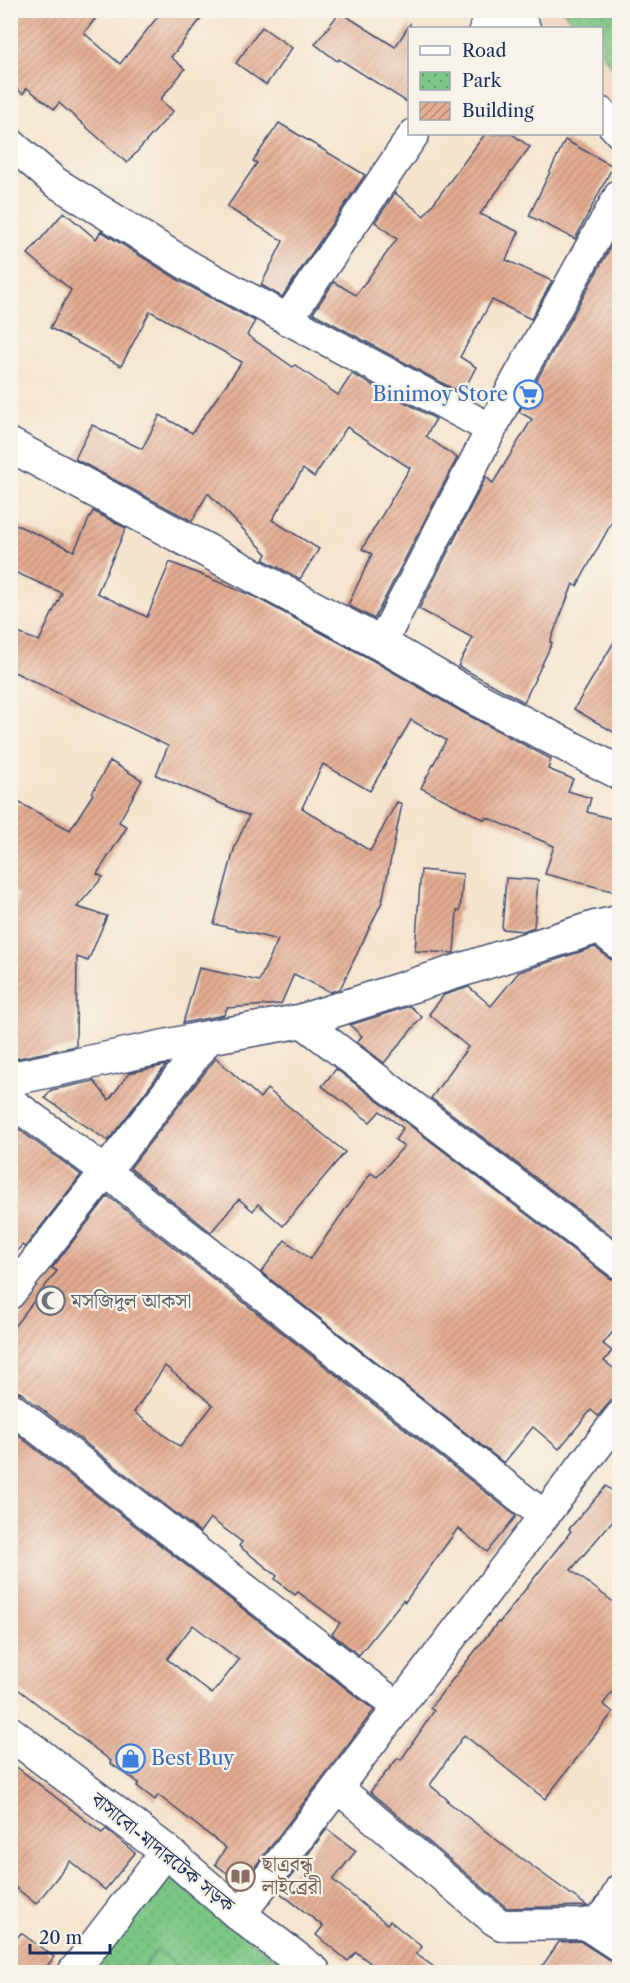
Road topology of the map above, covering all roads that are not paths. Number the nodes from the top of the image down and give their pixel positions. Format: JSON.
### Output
{"nodes":[{"id":1,"x":497,"y":10,"type":"edge"},
{"id":2,"x":509,"y":10,"type":"edge"},
{"id":3,"x":486,"y":27,"type":"edge"},
{"id":4,"x":524,"y":27,"type":"edge"},
{"id":5,"x":603,"y":114,"type":"edge"},
{"id":6,"x":620,"y":133,"type":"edge"},
{"id":7,"x":413,"y":135,"type":"edge"},
{"id":8,"x":10,"y":143,"type":"edge"},
{"id":9,"x":620,"y":194,"type":"edge"},
{"id":10,"x":287,"y":320,"type":"junction"},
{"id":11,"x":491,"y":429,"type":"junction"},
{"id":12,"x":10,"y":444,"type":"edge"},
{"id":13,"x":381,"y":644,"type":"junction"},
{"id":14,"x":620,"y":773,"type":"edge"},
{"id":15,"x":612,"y":931,"type":"edge"},
{"id":16,"x":301,"y":1021,"type":"junction"},
{"id":17,"x":210,"y":1036,"type":"junction"},
{"id":18,"x":10,"y":1079,"type":"edge"},
{"id":19,"x":10,"y":1101,"type":"edge"},
{"id":20,"x":105,"y":1171,"type":"junction"},
{"id":21,"x":620,"y":1264,"type":"edge"},
{"id":22,"x":10,"y":1294,"type":"edge"},
{"id":23,"x":10,"y":1407,"type":"edge"},
{"id":24,"x":620,"y":1416,"type":"edge"},
{"id":25,"x":543,"y":1515,"type":"junction"},
{"id":26,"x":398,"y":1707,"type":"junction"},
{"id":27,"x":10,"y":1733,"type":"edge"},
{"id":28,"x":338,"y":1788,"type":"junction"},
{"id":29,"x":166,"y":1851,"type":"junction"},
{"id":30,"x":620,"y":1889,"type":"edge"},
{"id":31,"x":240,"y":1915,"type":"junction"},
{"id":32,"x":585,"y":1924,"type":"junction"},
{"id":33,"x":620,"y":1947,"type":"edge"},
{"id":34,"x":73,"y":1972,"type":"edge"},
{"id":35,"x":314,"y":1972,"type":"edge"}],
"edges":[{"from":1,"to":3,"type":"street"},
{"from":2,"to":4,"type":"street"},
{"from":5,"to":6,"type":"street"},
{"from":7,"to":10,"type":"street"},
{"from":8,"to":10,"type":"street"},
{"from":9,"to":11,"type":"street"},
{"from":10,"to":11,"type":"street"},
{"from":11,"to":13,"type":"street"},
{"from":12,"to":13,"type":"street"},
{"from":13,"to":14,"type":"street"},
{"from":15,"to":16,"type":"street"},
{"from":16,"to":17,"type":"street"},
{"from":16,"to":21,"type":"street"},
{"from":17,"to":18,"type":"street"},
{"from":17,"to":20,"type":"street"},
{"from":19,"to":20,"type":"street"},
{"from":20,"to":22,"type":"street"},
{"from":20,"to":25,"type":"street"},
{"from":23,"to":26,"type":"street"},
{"from":24,"to":25,"type":"street"},
{"from":25,"to":26,"type":"street"},
{"from":26,"to":28,"type":"street"},
{"from":27,"to":29,"type":"street","name":"বাসাবো-মাদারটেক সড়ক"},
{"from":28,"to":31,"type":"street"},
{"from":28,"to":32,"type":"street"},
{"from":29,"to":31,"type":"street","name":"বাসাবো-মাদারটেক সড়ক"},
{"from":29,"to":34,"type":"street"},
{"from":30,"to":32,"type":"street"},
{"from":31,"to":35,"type":"street","name":"বাসাবো-মাদারটেক সড়ক"},
{"from":32,"to":33,"type":"street"}]}
